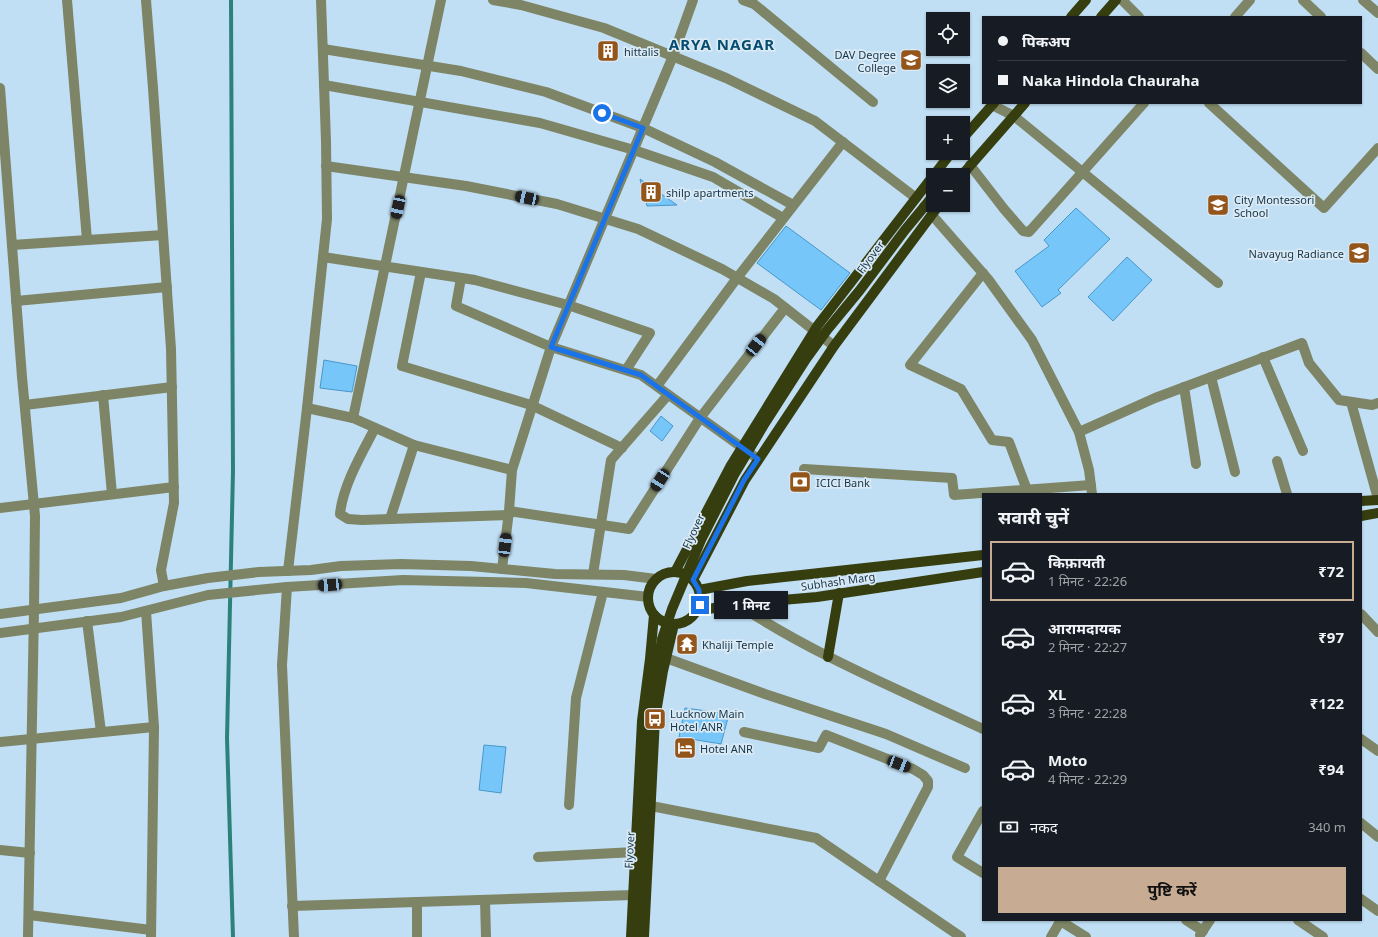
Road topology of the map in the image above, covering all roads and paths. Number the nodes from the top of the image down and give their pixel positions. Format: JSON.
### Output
{"nodes":[{"id":1,"x":67,"y":0,"type":"edge"},
{"id":2,"x":146,"y":0,"type":"edge"},
{"id":3,"x":321,"y":0,"type":"edge"},
{"id":4,"x":441,"y":0,"type":"edge"},
{"id":5,"x":493,"y":0,"type":"edge"},
{"id":6,"x":693,"y":0,"type":"edge"},
{"id":7,"x":743,"y":0,"type":"edge"},
{"id":8,"x":1086,"y":0,"type":"edge"},
{"id":9,"x":1116,"y":0,"type":"edge"},
{"id":10,"x":1122,"y":0,"type":"edge"},
{"id":11,"x":1250,"y":0,"type":"edge"},
{"id":12,"x":1303,"y":0,"type":"edge"},
{"id":13,"x":1366,"y":1,"type":"edge"},
{"id":14,"x":1378,"y":13,"type":"edge"},
{"id":15,"x":1072,"y":16,"type":"edge"},
{"id":16,"x":1102,"y":16,"type":"edge"},
{"id":17,"x":1138,"y":16,"type":"edge"},
{"id":18,"x":1236,"y":16,"type":"edge"},
{"id":19,"x":1320,"y":16,"type":"edge"},
{"id":20,"x":322,"y":49,"type":"junction"},
{"id":21,"x":1362,"y":54,"type":"edge"},
{"id":22,"x":673,"y":56,"type":"junction"},
{"id":23,"x":428,"y":66,"type":"junction"},
{"id":24,"x":1378,"y":69,"type":"edge"},
{"id":25,"x":324,"y":85,"type":"junction"},
{"id":26,"x":0,"y":88,"type":"edge"},
{"id":27,"x":421,"y":102,"type":"junction"},
{"id":28,"x":873,"y":102,"type":"dead end"},
{"id":29,"x":993,"y":104,"type":"edge"},
{"id":30,"x":1024,"y":104,"type":"edge"},
{"id":31,"x":1143,"y":104,"type":"edge"},
{"id":32,"x":1210,"y":104,"type":"edge"},
{"id":33,"x":1014,"y":116,"type":"junction"},
{"id":34,"x":643,"y":128,"type":"junction"},
{"id":35,"x":970,"y":130,"type":"edge"},
{"id":36,"x":843,"y":142,"type":"junction"},
{"id":37,"x":1378,"y":148,"type":"edge"},
{"id":38,"x":634,"y":150,"type":"junction"},
{"id":39,"x":326,"y":166,"type":"junction"},
{"id":40,"x":968,"y":168,"type":"edge"},
{"id":41,"x":1084,"y":172,"type":"junction"},
{"id":42,"x":3,"y":173,"type":"edge"},
{"id":43,"x":404,"y":177,"type":"junction"},
{"id":44,"x":970,"y":178,"type":"edge"},
{"id":45,"x":926,"y":186,"type":"edge"},
{"id":46,"x":916,"y":198,"type":"junction"},
{"id":47,"x":793,"y":205,"type":"junction"},
{"id":48,"x":926,"y":205,"type":"edge"},
{"id":49,"x":934,"y":212,"type":"edge"},
{"id":50,"x":932,"y":215,"type":"junction"},
{"id":51,"x":783,"y":218,"type":"junction"},
{"id":52,"x":605,"y":219,"type":"junction"},
{"id":53,"x":163,"y":235,"type":"junction"},
{"id":54,"x":87,"y":240,"type":"junction"},
{"id":55,"x":12,"y":245,"type":"junction"},
{"id":56,"x":323,"y":257,"type":"junction"},
{"id":57,"x":385,"y":266,"type":"junction"},
{"id":58,"x":421,"y":272,"type":"junction"},
{"id":59,"x":983,"y":273,"type":"junction"},
{"id":60,"x":461,"y":278,"type":"junction"},
{"id":61,"x":737,"y":278,"type":"junction"},
{"id":62,"x":1218,"y":283,"type":"dead end"},
{"id":63,"x":167,"y":287,"type":"junction"},
{"id":64,"x":16,"y":301,"type":"junction"},
{"id":65,"x":568,"y":305,"type":"junction"},
{"id":66,"x":785,"y":308,"type":"junction"},
{"id":67,"x":814,"y":331,"type":"junction"},
{"id":68,"x":834,"y":346,"type":"junction"},
{"id":69,"x":551,"y":347,"type":"junction"},
{"id":70,"x":1263,"y":357,"type":"junction"},
{"id":71,"x":626,"y":370,"type":"junction"},
{"id":72,"x":1211,"y":377,"type":"junction"},
{"id":73,"x":656,"y":386,"type":"junction"},
{"id":74,"x":172,"y":387,"type":"junction"},
{"id":75,"x":1184,"y":387,"type":"junction"},
{"id":76,"x":104,"y":395,"type":"junction"},
{"id":77,"x":668,"y":395,"type":"junction"},
{"id":78,"x":1351,"y":402,"type":"junction"},
{"id":79,"x":1378,"y":403,"type":"edge"},
{"id":80,"x":25,"y":405,"type":"junction"},
{"id":81,"x":531,"y":406,"type":"junction"},
{"id":82,"x":307,"y":408,"type":"junction"},
{"id":83,"x":354,"y":418,"type":"junction"},
{"id":84,"x":700,"y":418,"type":"junction"},
{"id":85,"x":375,"y":428,"type":"junction"},
{"id":86,"x":1079,"y":432,"type":"junction"},
{"id":87,"x":414,"y":445,"type":"junction"},
{"id":88,"x":622,"y":448,"type":"junction"},
{"id":89,"x":742,"y":448,"type":"junction"},
{"id":90,"x":1303,"y":450,"type":"dead end"},
{"id":91,"x":758,"y":459,"type":"junction"},
{"id":92,"x":1277,"y":461,"type":"dead end"},
{"id":93,"x":1196,"y":464,"type":"dead end"},
{"id":94,"x":804,"y":469,"type":"dead end"},
{"id":95,"x":512,"y":470,"type":"junction"},
{"id":96,"x":1235,"y":472,"type":"dead end"},
{"id":97,"x":174,"y":487,"type":"junction"},
{"id":98,"x":1027,"y":490,"type":"junction"},
{"id":99,"x":1092,"y":490,"type":"edge"},
{"id":100,"x":982,"y":493,"type":"edge"},
{"id":101,"x":983,"y":493,"type":"edge"},
{"id":102,"x":1287,"y":493,"type":"edge"},
{"id":103,"x":112,"y":494,"type":"junction"},
{"id":104,"x":1378,"y":499,"type":"edge"},
{"id":105,"x":1362,"y":501,"type":"edge"},
{"id":106,"x":34,"y":503,"type":"junction"},
{"id":107,"x":0,"y":508,"type":"edge"},
{"id":108,"x":509,"y":513,"type":"junction"},
{"id":109,"x":1378,"y":513,"type":"edge"},
{"id":110,"x":1362,"y":516,"type":"edge"},
{"id":111,"x":390,"y":519,"type":"junction"},
{"id":112,"x":600,"y":524,"type":"junction"},
{"id":113,"x":982,"y":555,"type":"edge"},
{"id":114,"x":502,"y":569,"type":"junction"},
{"id":115,"x":288,"y":571,"type":"junction"},
{"id":116,"x":675,"y":572,"type":"junction"},
{"id":117,"x":982,"y":572,"type":"edge"},
{"id":118,"x":593,"y":574,"type":"junction"},
{"id":119,"x":656,"y":579,"type":"junction"},
{"id":120,"x":693,"y":580,"type":"junction"},
{"id":121,"x":164,"y":586,"type":"junction"},
{"id":122,"x":287,"y":587,"type":"junction"},
{"id":123,"x":699,"y":590,"type":"junction"},
{"id":124,"x":603,"y":592,"type":"junction"},
{"id":125,"x":839,"y":593,"type":"junction"},
{"id":126,"x":648,"y":597,"type":"junction"},
{"id":127,"x":737,"y":604,"type":"junction"},
{"id":128,"x":34,"y":610,"type":"junction"},
{"id":129,"x":146,"y":611,"type":"junction"},
{"id":130,"x":696,"y":611,"type":"junction"},
{"id":131,"x":0,"y":614,"type":"edge"},
{"id":132,"x":654,"y":615,"type":"junction"},
{"id":133,"x":1362,"y":615,"type":"edge"},
{"id":134,"x":87,"y":621,"type":"junction"},
{"id":135,"x":674,"y":624,"type":"junction"},
{"id":136,"x":34,"y":628,"type":"junction"},
{"id":137,"x":1378,"y":632,"type":"edge"},
{"id":138,"x":0,"y":633,"type":"edge"},
{"id":139,"x":828,"y":657,"type":"junction"},
{"id":140,"x":666,"y":658,"type":"junction"},
{"id":141,"x":154,"y":727,"type":"junction"},
{"id":142,"x":982,"y":729,"type":"edge"},
{"id":143,"x":101,"y":732,"type":"junction"},
{"id":144,"x":744,"y":732,"type":"dead end"},
{"id":145,"x":32,"y":738,"type":"junction"},
{"id":146,"x":1362,"y":740,"type":"edge"},
{"id":147,"x":0,"y":742,"type":"edge"},
{"id":148,"x":1378,"y":752,"type":"edge"},
{"id":149,"x":965,"y":768,"type":"dead end"},
{"id":150,"x":569,"y":805,"type":"dead end"},
{"id":151,"x":651,"y":806,"type":"junction"},
{"id":152,"x":982,"y":813,"type":"edge"},
{"id":153,"x":1362,"y":824,"type":"edge"},
{"id":154,"x":1378,"y":837,"type":"edge"},
{"id":155,"x":0,"y":850,"type":"edge"},
{"id":156,"x":635,"y":852,"type":"junction"},
{"id":157,"x":30,"y":854,"type":"junction"},
{"id":158,"x":538,"y":857,"type":"dead end"},
{"id":159,"x":982,"y":872,"type":"edge"},
{"id":160,"x":879,"y":881,"type":"junction"},
{"id":161,"x":633,"y":895,"type":"junction"},
{"id":162,"x":485,"y":900,"type":"junction"},
{"id":163,"x":1362,"y":900,"type":"edge"},
{"id":164,"x":417,"y":902,"type":"junction"},
{"id":165,"x":292,"y":906,"type":"junction"},
{"id":166,"x":1378,"y":911,"type":"edge"},
{"id":167,"x":29,"y":916,"type":"junction"},
{"id":168,"x":1059,"y":921,"type":"edge"},
{"id":169,"x":1062,"y":921,"type":"edge"},
{"id":170,"x":1187,"y":921,"type":"edge"},
{"id":171,"x":1209,"y":921,"type":"edge"},
{"id":172,"x":1299,"y":921,"type":"edge"},
{"id":173,"x":151,"y":933,"type":"edge"},
{"id":174,"x":1201,"y":934,"type":"edge"},
{"id":175,"x":1317,"y":935,"type":"edge"},
{"id":176,"x":28,"y":937,"type":"edge"},
{"id":177,"x":294,"y":937,"type":"edge"},
{"id":178,"x":417,"y":937,"type":"edge"},
{"id":179,"x":486,"y":937,"type":"edge"},
{"id":180,"x":631,"y":937,"type":"edge"},
{"id":181,"x":637,"y":937,"type":"edge"},
{"id":182,"x":644,"y":937,"type":"edge"},
{"id":183,"x":961,"y":937,"type":"edge"},
{"id":184,"x":1051,"y":937,"type":"edge"},
{"id":185,"x":1086,"y":937,"type":"edge"}],
"edges":[{"from":1,"to":54,"type":"street"},
{"from":2,"to":53,"type":"street"},
{"from":3,"to":20,"type":"street"},
{"from":4,"to":23,"type":"street"},
{"from":5,"to":22,"type":"street"},
{"from":6,"to":22,"type":"street"},
{"from":7,"to":28,"type":"street"},
{"from":8,"to":15,"type":"main road"},
{"from":9,"to":16,"type":"main road"},
{"from":10,"to":17,"type":"street"},
{"from":11,"to":18,"type":"street"},
{"from":12,"to":19,"type":"street"},
{"from":13,"to":14,"type":"street"},
{"from":20,"to":23,"type":"street"},
{"from":20,"to":25,"type":"street"},
{"from":21,"to":24,"type":"street"},
{"from":22,"to":34,"type":"street"},
{"from":22,"to":36,"type":"street"},
{"from":23,"to":27,"type":"street"},
{"from":23,"to":34,"type":"street"},
{"from":25,"to":27,"type":"street"},
{"from":25,"to":39,"type":"street"},
{"from":26,"to":42,"type":"street"},
{"from":27,"to":38,"type":"street"},
{"from":27,"to":43,"type":"street"},
{"from":29,"to":33,"type":"street"},
{"from":29,"to":35,"type":"main road"},
{"from":30,"to":33,"type":"main road"},
{"from":31,"to":41,"type":"street"},
{"from":32,"to":37,"type":"street"},
{"from":33,"to":40,"type":"main road"},
{"from":33,"to":41,"type":"street"},
{"from":34,"to":38,"type":"street"},
{"from":34,"to":47,"type":"street"},
{"from":36,"to":46,"type":"street"},
{"from":36,"to":47,"type":"street"},
{"from":38,"to":51,"type":"street"},
{"from":38,"to":52,"type":"street"},
{"from":39,"to":43,"type":"street"},
{"from":39,"to":56,"type":"street"},
{"from":41,"to":44,"type":"street"},
{"from":41,"to":62,"type":"street"},
{"from":42,"to":55,"type":"street"},
{"from":43,"to":52,"type":"street"},
{"from":43,"to":57,"type":"street"},
{"from":45,"to":46,"type":"main road"},
{"from":46,"to":67,"type":"main road"},
{"from":47,"to":51,"type":"street"},
{"from":48,"to":181,"type":"main road","name":"Flyover","bridge":true},
{"from":49,"to":50,"type":"main road"},
{"from":50,"to":59,"type":"street"},
{"from":50,"to":68,"type":"main road"},
{"from":51,"to":61,"type":"street"},
{"from":52,"to":61,"type":"street"},
{"from":52,"to":65,"type":"street"},
{"from":53,"to":54,"type":"street"},
{"from":53,"to":63,"type":"street"},
{"from":54,"to":55,"type":"street"},
{"from":55,"to":64,"type":"street"},
{"from":56,"to":57,"type":"street"},
{"from":56,"to":82,"type":"street"},
{"from":57,"to":58,"type":"street"},
{"from":57,"to":83,"type":"street"},
{"from":58,"to":60,"type":"street"},
{"from":58,"to":81,"type":"street"},
{"from":59,"to":86,"type":"street"},
{"from":59,"to":98,"type":"street"},
{"from":60,"to":65,"type":"street"},
{"from":60,"to":69,"type":"street"},
{"from":61,"to":66,"type":"street"},
{"from":61,"to":73,"type":"street"},
{"from":63,"to":64,"type":"street"},
{"from":63,"to":74,"type":"street"},
{"from":64,"to":80,"type":"street"},
{"from":65,"to":69,"type":"street"},
{"from":65,"to":71,"type":"street"},
{"from":66,"to":67,"type":"street"},
{"from":66,"to":84,"type":"street"},
{"from":67,"to":68,"type":"street"},
{"from":67,"to":89,"type":"main road"},
{"from":68,"to":91,"type":"main road"},
{"from":69,"to":71,"type":"street"},
{"from":69,"to":81,"type":"street"},
{"from":70,"to":72,"type":"street"},
{"from":70,"to":78,"type":"street"},
{"from":70,"to":90,"type":"street"},
{"from":71,"to":73,"type":"street"},
{"from":72,"to":75,"type":"street"},
{"from":72,"to":96,"type":"street"},
{"from":73,"to":77,"type":"street"},
{"from":74,"to":76,"type":"street"},
{"from":74,"to":97,"type":"street"},
{"from":75,"to":86,"type":"street"},
{"from":75,"to":93,"type":"street"},
{"from":76,"to":80,"type":"street"},
{"from":76,"to":103,"type":"street"},
{"from":77,"to":84,"type":"street"},
{"from":77,"to":88,"type":"street"},
{"from":78,"to":79,"type":"street"},
{"from":78,"to":104,"type":"street"},
{"from":80,"to":106,"type":"street"},
{"from":81,"to":88,"type":"street"},
{"from":81,"to":95,"type":"street"},
{"from":82,"to":83,"type":"street"},
{"from":82,"to":115,"type":"street"},
{"from":83,"to":85,"type":"street"},
{"from":84,"to":89,"type":"street"},
{"from":84,"to":112,"type":"street"},
{"from":85,"to":87,"type":"street"},
{"from":85,"to":111,"type":"street"},
{"from":86,"to":99,"type":"street"},
{"from":87,"to":95,"type":"street"},
{"from":87,"to":111,"type":"street"},
{"from":88,"to":112,"type":"street"},
{"from":89,"to":91,"type":"street"},
{"from":89,"to":116,"type":"main road"},
{"from":91,"to":120,"type":"main road"},
{"from":92,"to":102,"type":"street"},
{"from":94,"to":100,"type":"street"},
{"from":95,"to":108,"type":"street"},
{"from":97,"to":103,"type":"street"},
{"from":97,"to":121,"type":"street"},
{"from":98,"to":99,"type":"street"},
{"from":98,"to":101,"type":"street"},
{"from":103,"to":106,"type":"street"},
{"from":104,"to":105,"type":"main road"},
{"from":106,"to":107,"type":"street"},
{"from":106,"to":128,"type":"street"},
{"from":108,"to":111,"type":"street"},
{"from":108,"to":112,"type":"street"},
{"from":108,"to":114,"type":"street"},
{"from":109,"to":110,"type":"main road"},
{"from":112,"to":118,"type":"street"},
{"from":113,"to":123,"type":"main road"},
{"from":114,"to":115,"type":"street"},
{"from":114,"to":118,"type":"street"},
{"from":115,"to":121,"type":"street"},
{"from":116,"to":119,"type":"main road"},
{"from":116,"to":120,"type":"main road"},
{"from":117,"to":125,"type":"main road","name":"Subhash Marg"},
{"from":118,"to":119,"type":"street"},
{"from":119,"to":126,"type":"main road"},
{"from":120,"to":123,"type":"main road"},
{"from":121,"to":128,"type":"street"},
{"from":122,"to":124,"type":"street"},
{"from":122,"to":129,"type":"street"},
{"from":122,"to":165,"type":"street"},
{"from":123,"to":130,"type":"main road"},
{"from":124,"to":126,"type":"street"},
{"from":124,"to":150,"type":"street"},
{"from":125,"to":127,"type":"main road","name":"Subhash Marg"},
{"from":125,"to":139,"type":"main road"},
{"from":126,"to":132,"type":"main road"},
{"from":127,"to":130,"type":"main road","name":"Subhash Marg"},
{"from":127,"to":139,"type":"street"},
{"from":128,"to":131,"type":"street"},
{"from":128,"to":136,"type":"street"},
{"from":129,"to":134,"type":"street"},
{"from":129,"to":141,"type":"street"},
{"from":130,"to":135,"type":"main road"},
{"from":132,"to":135,"type":"main road"},
{"from":132,"to":156,"type":"main road"},
{"from":133,"to":137,"type":"street"},
{"from":134,"to":136,"type":"street"},
{"from":134,"to":143,"type":"street"},
{"from":135,"to":140,"type":"main road"},
{"from":136,"to":138,"type":"street"},
{"from":136,"to":145,"type":"street"},
{"from":139,"to":142,"type":"street"},
{"from":140,"to":149,"type":"street"},
{"from":140,"to":151,"type":"main road"},
{"from":141,"to":143,"type":"street"},
{"from":141,"to":173,"type":"street"},
{"from":143,"to":145,"type":"street"},
{"from":144,"to":160,"type":"street"},
{"from":145,"to":147,"type":"street"},
{"from":145,"to":157,"type":"street"},
{"from":146,"to":148,"type":"street"},
{"from":151,"to":160,"type":"street"},
{"from":151,"to":182,"type":"main road"},
{"from":152,"to":159,"type":"street"},
{"from":153,"to":154,"type":"street"},
{"from":155,"to":157,"type":"street"},
{"from":156,"to":158,"type":"street"},
{"from":156,"to":161,"type":"main road"},
{"from":157,"to":167,"type":"street"},
{"from":160,"to":183,"type":"street"},
{"from":161,"to":162,"type":"street"},
{"from":161,"to":180,"type":"main road"},
{"from":162,"to":164,"type":"street"},
{"from":162,"to":179,"type":"street"},
{"from":163,"to":166,"type":"street"},
{"from":164,"to":165,"type":"street"},
{"from":164,"to":178,"type":"street"},
{"from":165,"to":177,"type":"street"},
{"from":167,"to":173,"type":"street"},
{"from":167,"to":176,"type":"street"},
{"from":168,"to":184,"type":"street"},
{"from":169,"to":185,"type":"street"},
{"from":170,"to":174,"type":"street"},
{"from":171,"to":174,"type":"street"},
{"from":172,"to":175,"type":"street"}]}
